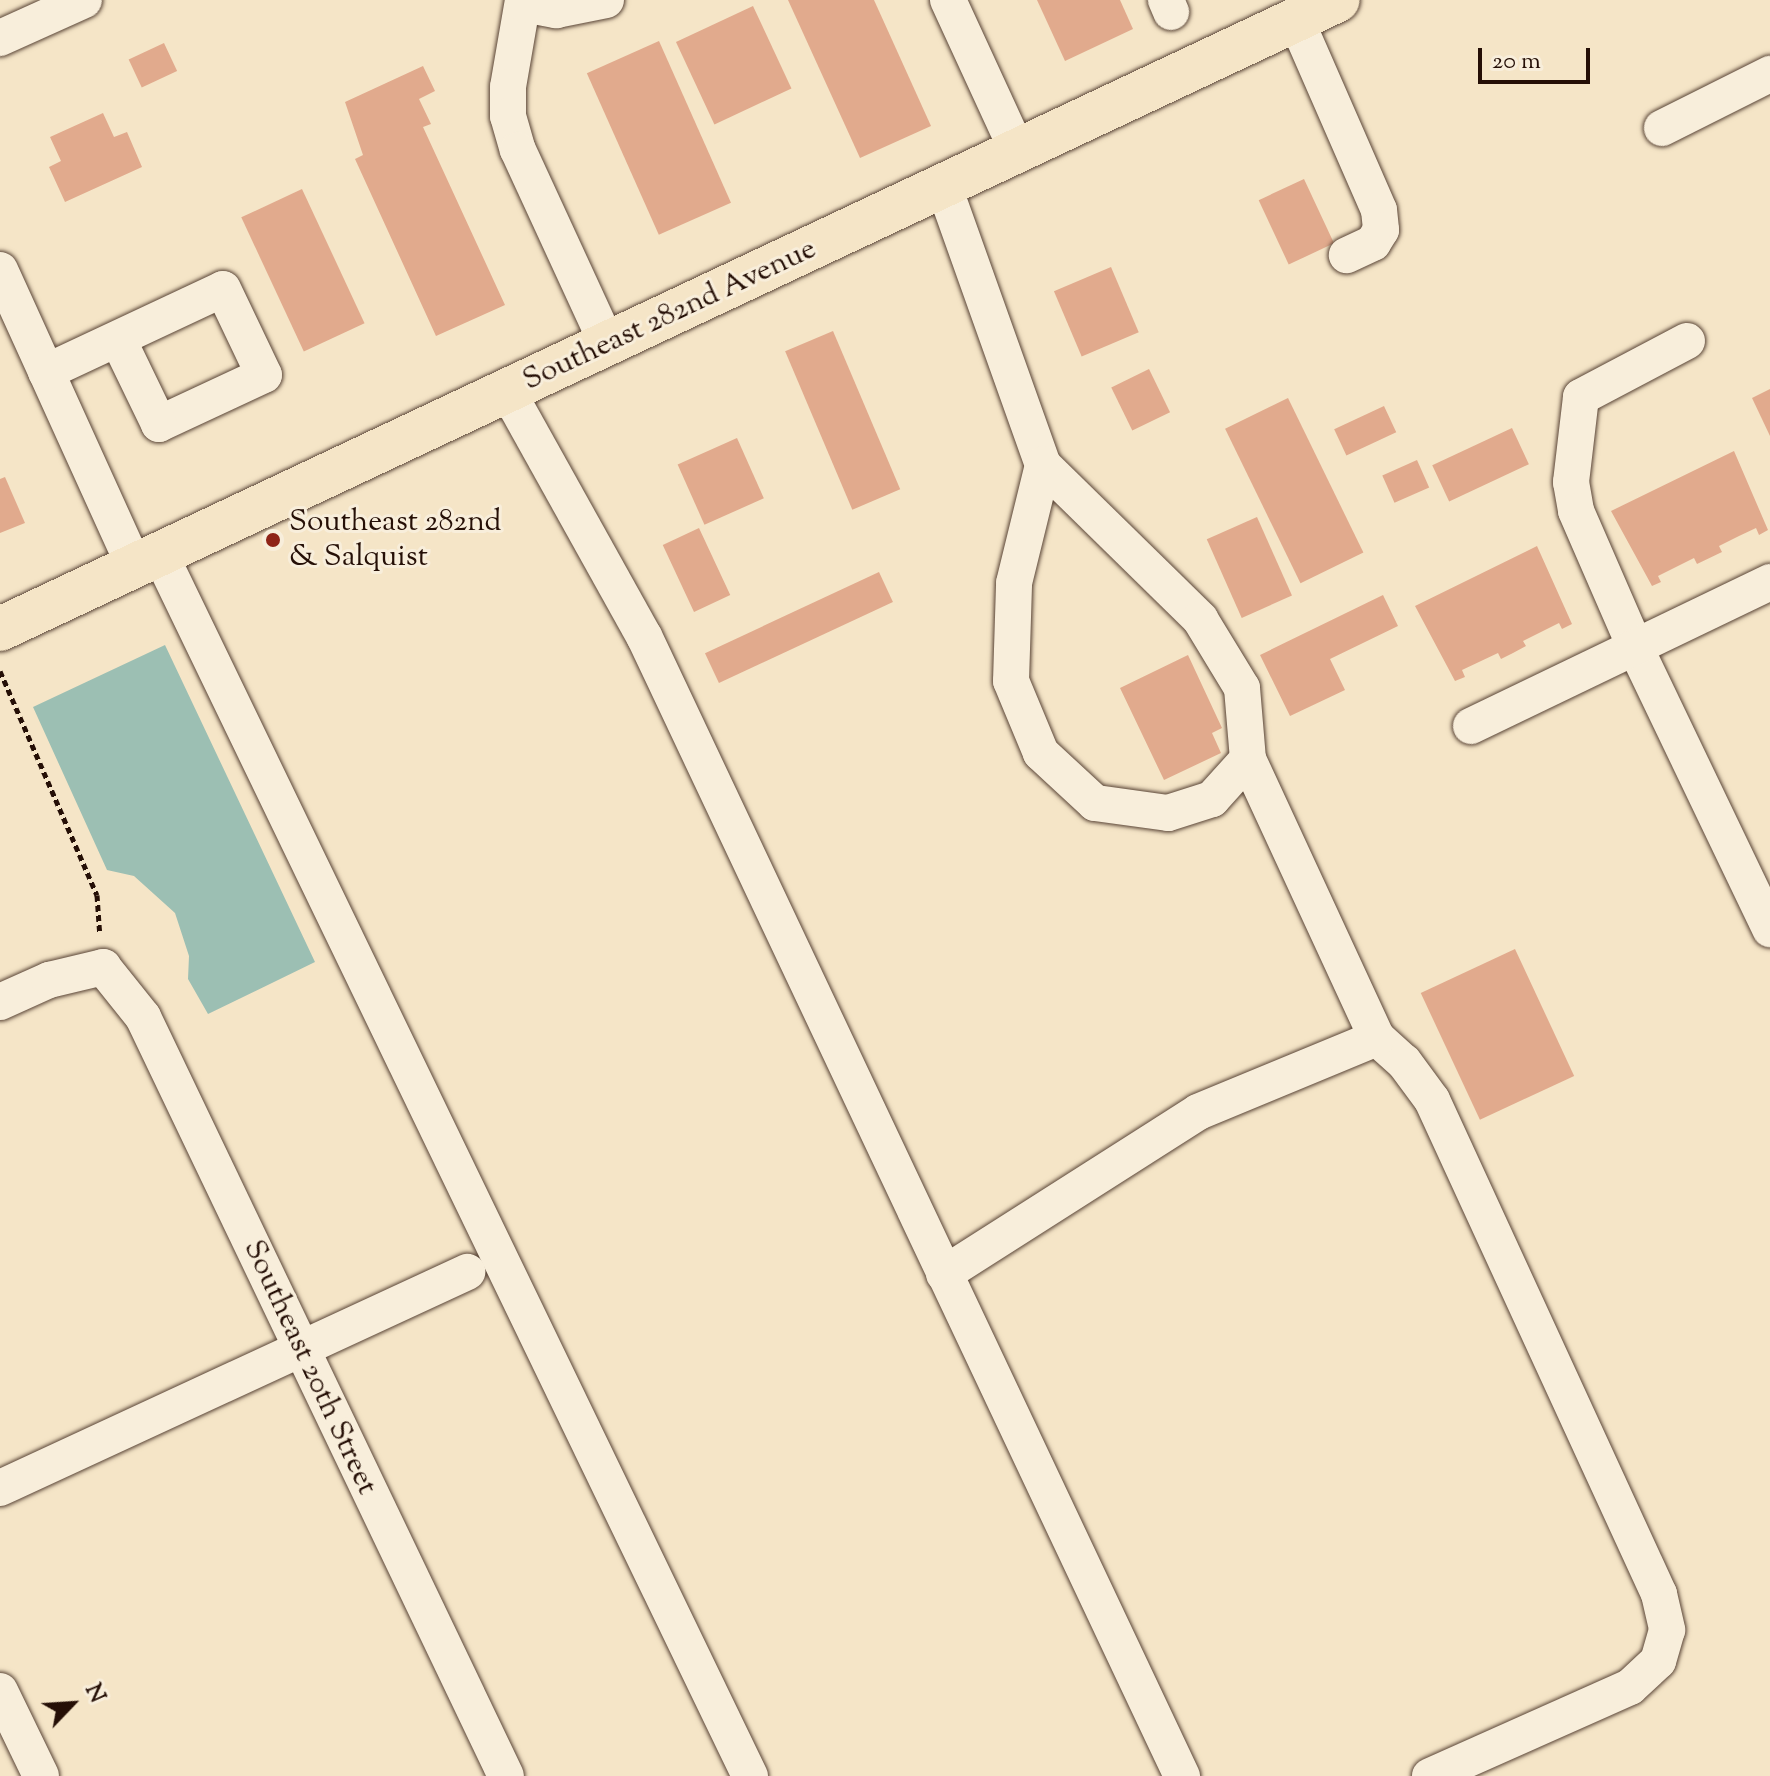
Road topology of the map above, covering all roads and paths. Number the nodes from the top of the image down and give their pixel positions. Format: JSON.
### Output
{"nodes":[{"id":1,"x":84,"y":0,"type":"edge"},
{"id":2,"x":606,"y":0,"type":"edge"},
{"id":3,"x":948,"y":0,"type":"edge"},
{"id":4,"x":1338,"y":0,"type":"edge"},
{"id":5,"x":523,"y":2,"type":"edge"},
{"id":6,"x":1296,"y":20,"type":"junction"},
{"id":7,"x":0,"y":38,"type":"edge"},
{"id":8,"x":1770,"y":74,"type":"edge"},
{"id":9,"x":1662,"y":128,"type":"dead end"},
{"id":10,"x":1018,"y":152,"type":"junction"},
{"id":11,"x":944,"y":187,"type":"junction"},
{"id":12,"x":1347,"y":255,"type":"dead end"},
{"id":13,"x":0,"y":270,"type":"edge"},
{"id":14,"x":118,"y":339,"type":"dead end"},
{"id":15,"x":1687,"y":341,"type":"dead end"},
{"id":16,"x":608,"y":346,"type":"junction"},
{"id":17,"x":46,"y":372,"type":"junction"},
{"id":18,"x":508,"y":392,"type":"junction"},
{"id":19,"x":1043,"y":465,"type":"junction"},
{"id":20,"x":147,"y":560,"type":"junction"},
{"id":21,"x":1770,"y":582,"type":"edge"},
{"id":22,"x":0,"y":629,"type":"edge"},
{"id":23,"x":1635,"y":647,"type":"junction"},
{"id":24,"x":0,"y":671,"type":"edge"},
{"id":25,"x":1471,"y":726,"type":"dead end"},
{"id":26,"x":1248,"y":759,"type":"junction"},
{"id":27,"x":1770,"y":929,"type":"edge"},
{"id":28,"x":103,"y":967,"type":"junction"},
{"id":29,"x":0,"y":1002,"type":"edge"},
{"id":30,"x":1377,"y":1038,"type":"junction"},
{"id":31,"x":467,"y":1272,"type":"dead end"},
{"id":32,"x":944,"y":1274,"type":"junction"},
{"id":33,"x":300,"y":1350,"type":"junction"},
{"id":34,"x":0,"y":1488,"type":"edge"},
{"id":35,"x":0,"y":1691,"type":"edge"},
{"id":36,"x":41,"y":1776,"type":"edge"},
{"id":37,"x":506,"y":1776,"type":"edge"},
{"id":38,"x":750,"y":1776,"type":"edge"},
{"id":39,"x":1182,"y":1776,"type":"edge"},
{"id":40,"x":1430,"y":1776,"type":"edge"}],
"edges":[{"from":1,"to":7,"type":"street"},
{"from":2,"to":5,"type":"street"},
{"from":3,"to":10,"type":"street"},
{"from":4,"to":6,"type":"main road","name":"Southeast 282nd Avenue"},
{"from":5,"to":16,"type":"street"},
{"from":6,"to":10,"type":"main road","name":"Southeast 282nd Avenue"},
{"from":6,"to":12,"type":"street"},
{"from":8,"to":9,"type":"street"},
{"from":10,"to":11,"type":"main road","name":"Southeast 282nd Avenue"},
{"from":11,"to":16,"type":"main road","name":"Southeast 282nd Avenue"},
{"from":11,"to":19,"type":"street"},
{"from":13,"to":17,"type":"street"},
{"from":14,"to":17,"type":"street"},
{"from":15,"to":23,"type":"street"},
{"from":16,"to":18,"type":"main road","name":"Southeast 282nd Avenue"},
{"from":17,"to":20,"type":"street"},
{"from":18,"to":20,"type":"main road","name":"Southeast 282nd Avenue"},
{"from":18,"to":32,"type":"street"},
{"from":19,"to":26,"type":"street"},
{"from":19,"to":26,"type":"street"},
{"from":20,"to":22,"type":"main road","name":"Southeast 282nd Avenue"},
{"from":20,"to":38,"type":"street"},
{"from":21,"to":23,"type":"street"},
{"from":23,"to":25,"type":"street"},
{"from":23,"to":27,"type":"street"},
{"from":24,"to":28,"type":"path"},
{"from":26,"to":30,"type":"street"},
{"from":28,"to":29,"type":"street"},
{"from":28,"to":33,"type":"street","name":"Southeast 20th Street"},
{"from":30,"to":32,"type":"street"},
{"from":30,"to":40,"type":"street"},
{"from":31,"to":33,"type":"street"},
{"from":32,"to":39,"type":"street"},
{"from":33,"to":34,"type":"street"},
{"from":33,"to":37,"type":"street","name":"Southeast 20th Street"},
{"from":35,"to":36,"type":"street"}]}
